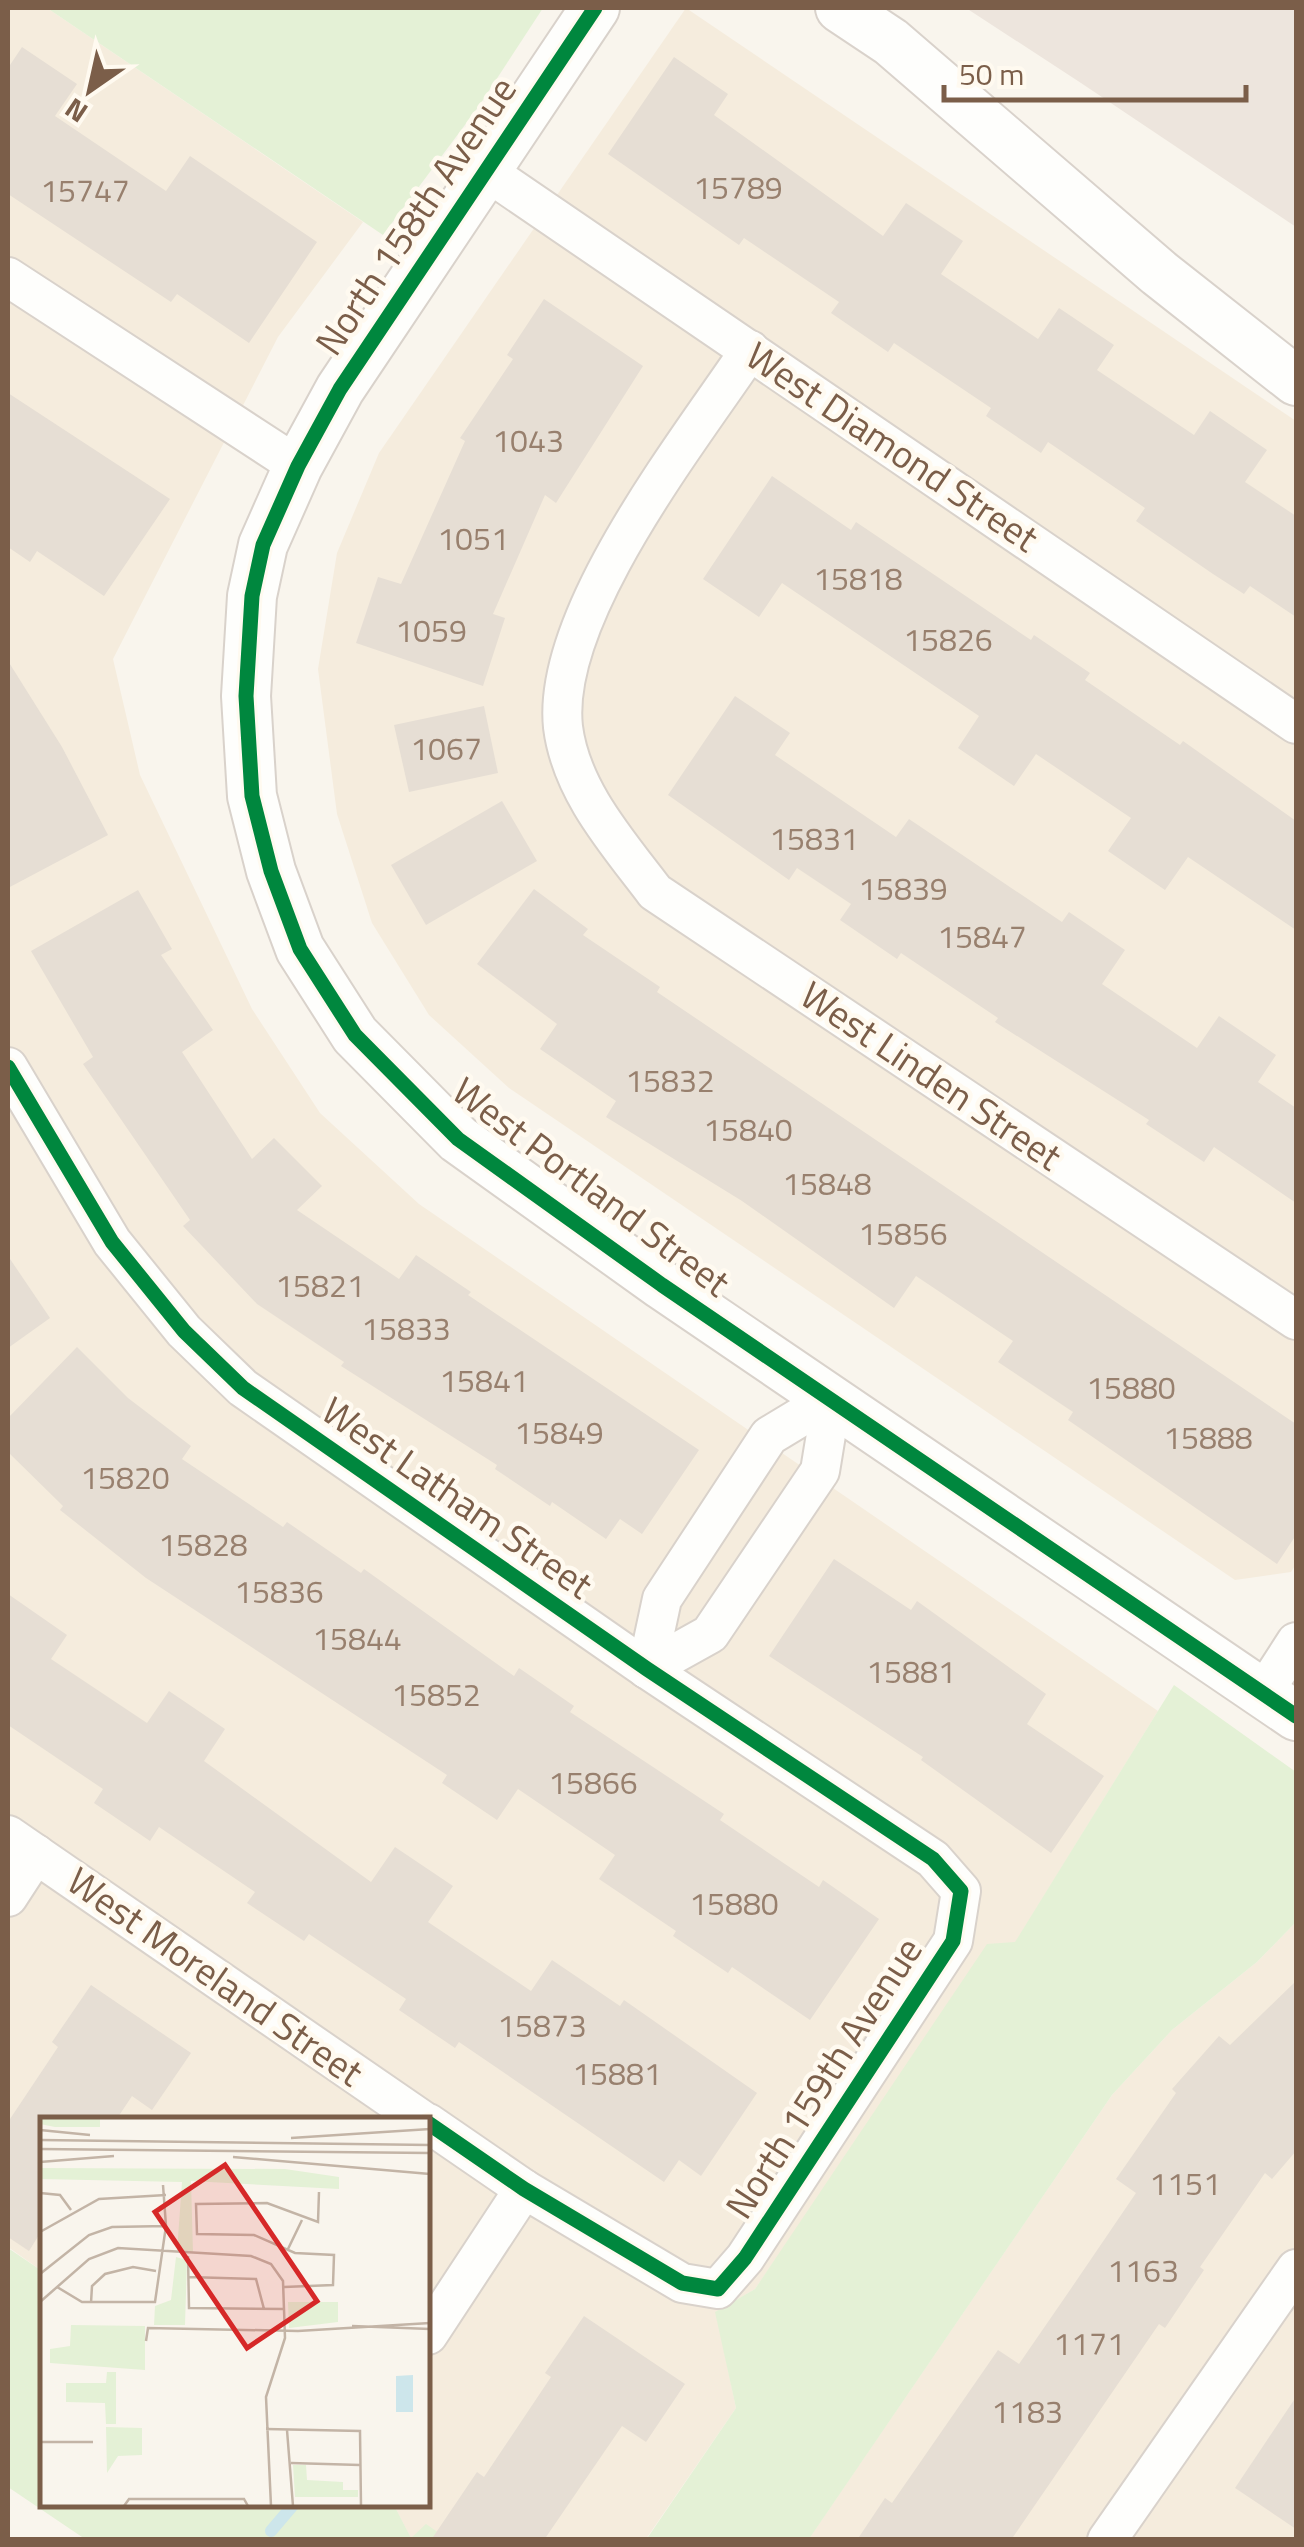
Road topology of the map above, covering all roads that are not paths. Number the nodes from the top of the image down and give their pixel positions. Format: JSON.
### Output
{"nodes":[{"id":1,"x":594,"y":8,"type":"edge"},
{"id":2,"x":840,"y":8,"type":"edge"},
{"id":3,"x":486,"y":170,"type":"junction"},
{"id":4,"x":8,"y":277,"type":"edge"},
{"id":5,"x":750,"y":350,"type":"junction"},
{"id":6,"x":1296,"y":381,"type":"edge"},
{"id":7,"x":298,"y":466,"type":"junction"},
{"id":8,"x":1296,"y":724,"type":"edge"},
{"id":9,"x":8,"y":1067,"type":"edge"},
{"id":10,"x":1296,"y":1320,"type":"edge"},
{"id":11,"x":832,"y":1398,"type":"junction"},
{"id":12,"x":1296,"y":1642,"type":"edge"},
{"id":13,"x":647,"y":1669,"type":"junction"},
{"id":14,"x":1281,"y":1703,"type":"edge"},
{"id":15,"x":22,"y":1844,"type":"edge"},
{"id":16,"x":961,"y":1891,"type":"joint"},
{"id":17,"x":8,"y":1897,"type":"edge"},
{"id":18,"x":419,"y":2117,"type":"edge"},
{"id":19,"x":430,"y":2124,"type":"edge"},
{"id":20,"x":524,"y":2190,"type":"junction"},
{"id":21,"x":1294,"y":2275,"type":"edge"},
{"id":22,"x":718,"y":2289,"type":"joint"},
{"id":23,"x":430,"y":2332,"type":"edge"},
{"id":24,"x":1107,"y":2540,"type":"edge"}],
"edges":[{"from":1,"to":3,"type":"street","name":"North 158th Avenue"},
{"from":2,"to":6,"type":"street"},
{"from":3,"to":5,"type":"street","name":"West Diamond Street"},
{"from":3,"to":7,"type":"street","name":"North 158th Avenue"},
{"from":4,"to":7,"type":"street"},
{"from":5,"to":8,"type":"street","name":"West Diamond Street"},
{"from":5,"to":10,"type":"street","name":"West Linden Street"},
{"from":7,"to":11,"type":"street","name":"West Portland Street"},
{"from":9,"to":13,"type":"street","name":"West Latham Street"},
{"from":11,"to":13,"type":"street"},
{"from":11,"to":13,"type":"street"},
{"from":11,"to":14,"type":"street","name":"West Portland Street"},
{"from":12,"to":14,"type":"street"},
{"from":13,"to":16,"type":"street","name":"West Latham Street"},
{"from":15,"to":17,"type":"street"},
{"from":15,"to":18,"type":"street","name":"West Moreland Street"},
{"from":16,"to":22,"type":"street","name":"North 159th Avenue"},
{"from":19,"to":20,"type":"street","name":"West Moreland Street"},
{"from":20,"to":22,"type":"street","name":"West Moreland Street"},
{"from":20,"to":23,"type":"street"},
{"from":21,"to":24,"type":"street"}]}
